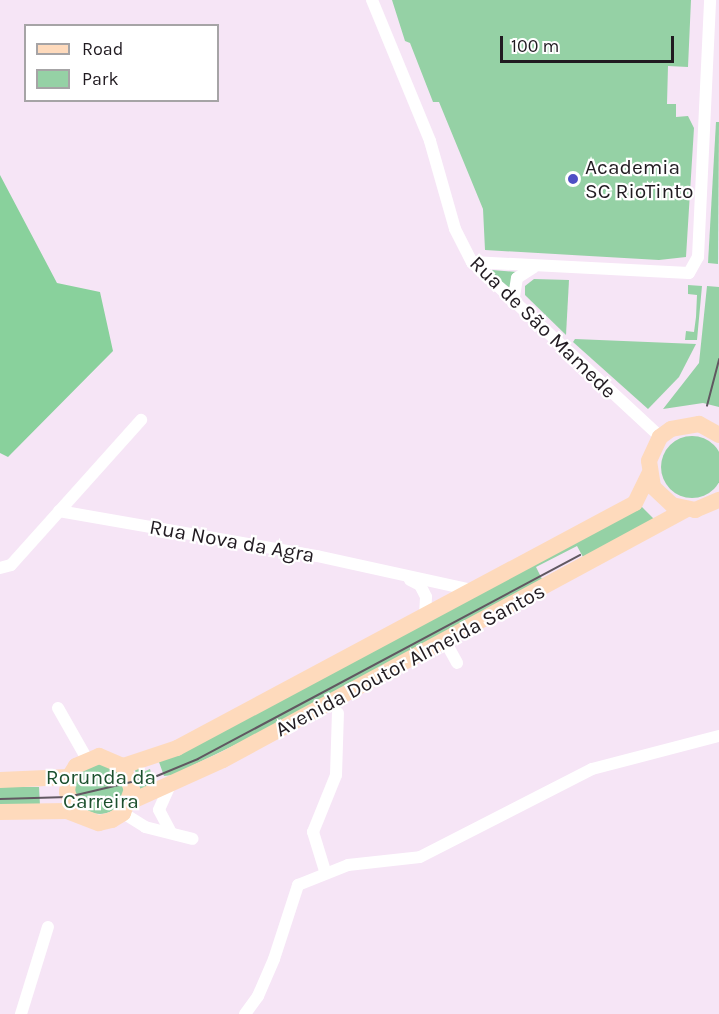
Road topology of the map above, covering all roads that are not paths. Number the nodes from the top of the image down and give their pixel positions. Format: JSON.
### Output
{"nodes":[{"id":1,"x":372,"y":0,"type":"edge"},
{"id":2,"x":710,"y":0,"type":"edge"},
{"id":3,"x":472,"y":262,"type":"junction"},
{"id":4,"x":534,"y":267,"type":"junction"},
{"id":5,"x":513,"y":303,"type":"junction"},
{"id":6,"x":141,"y":420,"type":"dead end"},
{"id":7,"x":719,"y":435,"type":"edge"},
{"id":8,"x":660,"y":437,"type":"junction"},
{"id":9,"x":649,"y":474,"type":"junction"},
{"id":10,"x":717,"y":504,"type":"edge"},
{"id":11,"x":59,"y":510,"type":"junction"},
{"id":12,"x":685,"y":510,"type":"junction"},
{"id":13,"x":0,"y":568,"type":"edge"},
{"id":14,"x":404,"y":576,"type":"junction"},
{"id":15,"x":471,"y":590,"type":"junction"},
{"id":16,"x":425,"y":616,"type":"junction"},
{"id":17,"x":445,"y":641,"type":"junction"},
{"id":18,"x":457,"y":663,"type":"dead end"},
{"id":19,"x":58,"y":708,"type":"dead end"},
{"id":20,"x":338,"y":713,"type":"dead end"},
{"id":21,"x":719,"y":736,"type":"edge"},
{"id":22,"x":87,"y":759,"type":"junction"},
{"id":23,"x":123,"y":766,"type":"junction"},
{"id":24,"x":69,"y":777,"type":"junction"},
{"id":25,"x":0,"y":780,"type":"edge"},
{"id":26,"x":171,"y":785,"type":"junction"},
{"id":27,"x":126,"y":808,"type":"junction"},
{"id":28,"x":0,"y":812,"type":"edge"},
{"id":29,"x":76,"y":813,"type":"junction"},
{"id":30,"x":171,"y":833,"type":"junction"},
{"id":31,"x":193,"y":839,"type":"dead end"},
{"id":32,"x":325,"y":871,"type":"junction"},
{"id":33,"x":48,"y":927,"type":"dead end"},
{"id":34,"x":21,"y":1014,"type":"edge"},
{"id":35,"x":245,"y":1014,"type":"edge"}],
"edges":[{"from":1,"to":3,"type":"street","name":"Rua de São Mamede"},
{"from":2,"to":4,"type":"street"},
{"from":3,"to":4,"type":"street"},
{"from":3,"to":5,"type":"street","name":"Rua de São Mamede"},
{"from":4,"to":5,"type":"street"},
{"from":5,"to":8,"type":"street","name":"Rua de São Mamede"},
{"from":6,"to":11,"type":"street"},
{"from":7,"to":8,"type":"main road"},
{"from":8,"to":9,"type":"main road","name":"Avenida Doutor Almeida Santos"},
{"from":9,"to":12,"type":"main road"},
{"from":9,"to":15,"type":"main road","name":"Avenida Doutor Almeida Santos"},
{"from":10,"to":12,"type":"main road","name":"Avenida Doutor Almeida Santos"},
{"from":11,"to":13,"type":"street"},
{"from":11,"to":14,"type":"street","name":"Rua Nova da Agra"},
{"from":12,"to":17,"type":"main road","name":"Avenida Doutor Almeida Santos"},
{"from":14,"to":15,"type":"street","name":"Rua Nova da Agra"},
{"from":14,"to":16,"type":"street","name":"Rua Nova da Agra"},
{"from":15,"to":16,"type":"main road","name":"Avenida Doutor Almeida Santos"},
{"from":16,"to":23,"type":"main road","name":"Avenida Doutor Almeida Santos"},
{"from":17,"to":18,"type":"street"},
{"from":17,"to":26,"type":"main road","name":"Avenida Doutor Almeida Santos"},
{"from":19,"to":22,"type":"street"},
{"from":20,"to":32,"type":"street"},
{"from":21,"to":32,"type":"street"},
{"from":22,"to":23,"type":"main road"},
{"from":22,"to":24,"type":"main road"},
{"from":23,"to":27,"type":"main road"},
{"from":24,"to":25,"type":"main road"},
{"from":24,"to":29,"type":"main road"},
{"from":26,"to":27,"type":"main road","name":"Avenida Doutor Almeida Santos"},
{"from":26,"to":30,"type":"street"},
{"from":27,"to":29,"type":"main road"},
{"from":27,"to":30,"type":"street"},
{"from":28,"to":29,"type":"main road"},
{"from":30,"to":31,"type":"street"},
{"from":32,"to":35,"type":"street"},
{"from":33,"to":34,"type":"street"}]}
